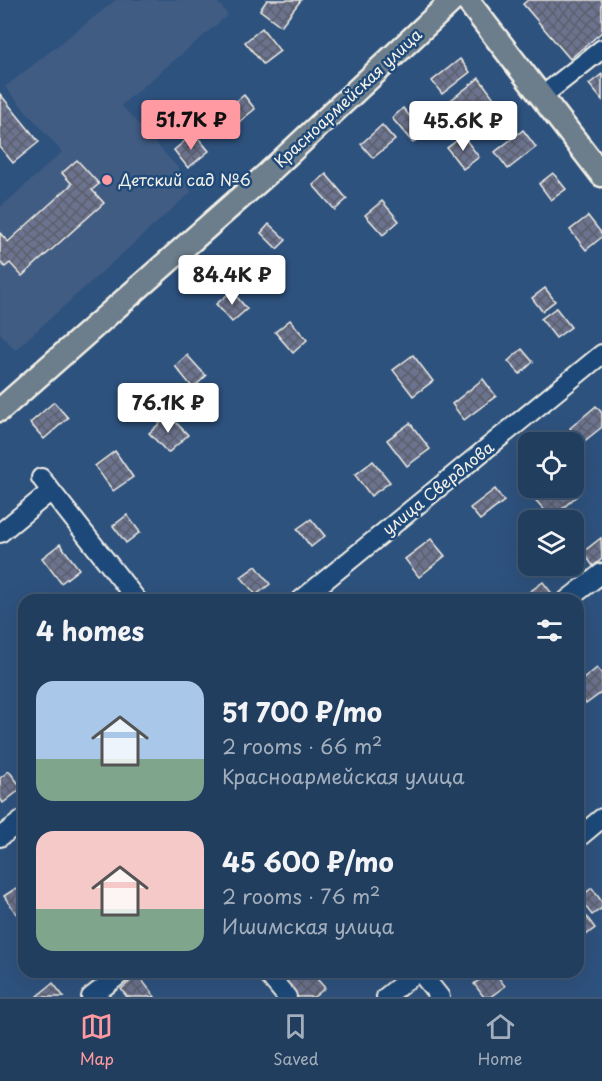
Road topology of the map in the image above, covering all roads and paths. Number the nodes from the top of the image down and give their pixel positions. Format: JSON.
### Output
{"nodes":[{"id":1,"x":453,"y":0,"type":"edge"},
{"id":2,"x":467,"y":0,"type":"edge"},
{"id":3,"x":602,"y":50,"type":"edge"},
{"id":4,"x":541,"y":97,"type":"junction"},
{"id":5,"x":602,"y":175,"type":"edge"},
{"id":6,"x":599,"y":363,"type":"edge"},
{"id":7,"x":0,"y":410,"type":"edge"},
{"id":8,"x":0,"y":533,"type":"edge"},
{"id":9,"x":602,"y":573,"type":"edge"},
{"id":10,"x":132,"y":594,"type":"edge"},
{"id":11,"x":309,"y":594,"type":"edge"},
{"id":12,"x":575,"y":594,"type":"edge"},
{"id":13,"x":602,"y":818,"type":"edge"},
{"id":14,"x":18,"y":824,"type":"edge"},
{"id":15,"x":584,"y":833,"type":"edge"},
{"id":16,"x":0,"y":837,"type":"edge"},
{"id":17,"x":115,"y":978,"type":"edge"},
{"id":18,"x":271,"y":978,"type":"edge"},
{"id":19,"x":410,"y":978,"type":"edge"},
{"id":20,"x":423,"y":978,"type":"edge"},
{"id":21,"x":91,"y":997,"type":"edge"},
{"id":22,"x":287,"y":997,"type":"edge"},
{"id":23,"x":386,"y":997,"type":"edge"},
{"id":24,"x":440,"y":997,"type":"edge"}],
"edges":[{"from":1,"to":7,"type":"main road","name":"Красноармейская улица"},
{"from":2,"to":4,"type":"main road"},
{"from":3,"to":4,"type":"street"},
{"from":4,"to":5,"type":"main road"},
{"from":6,"to":11,"type":"street","name":"улица Свердлова"},
{"from":8,"to":10,"type":"street"},
{"from":9,"to":12,"type":"street"},
{"from":13,"to":15,"type":"street"},
{"from":14,"to":16,"type":"street"},
{"from":17,"to":21,"type":"street"},
{"from":18,"to":22,"type":"street"},
{"from":19,"to":23,"type":"street"},
{"from":20,"to":24,"type":"street"}]}
